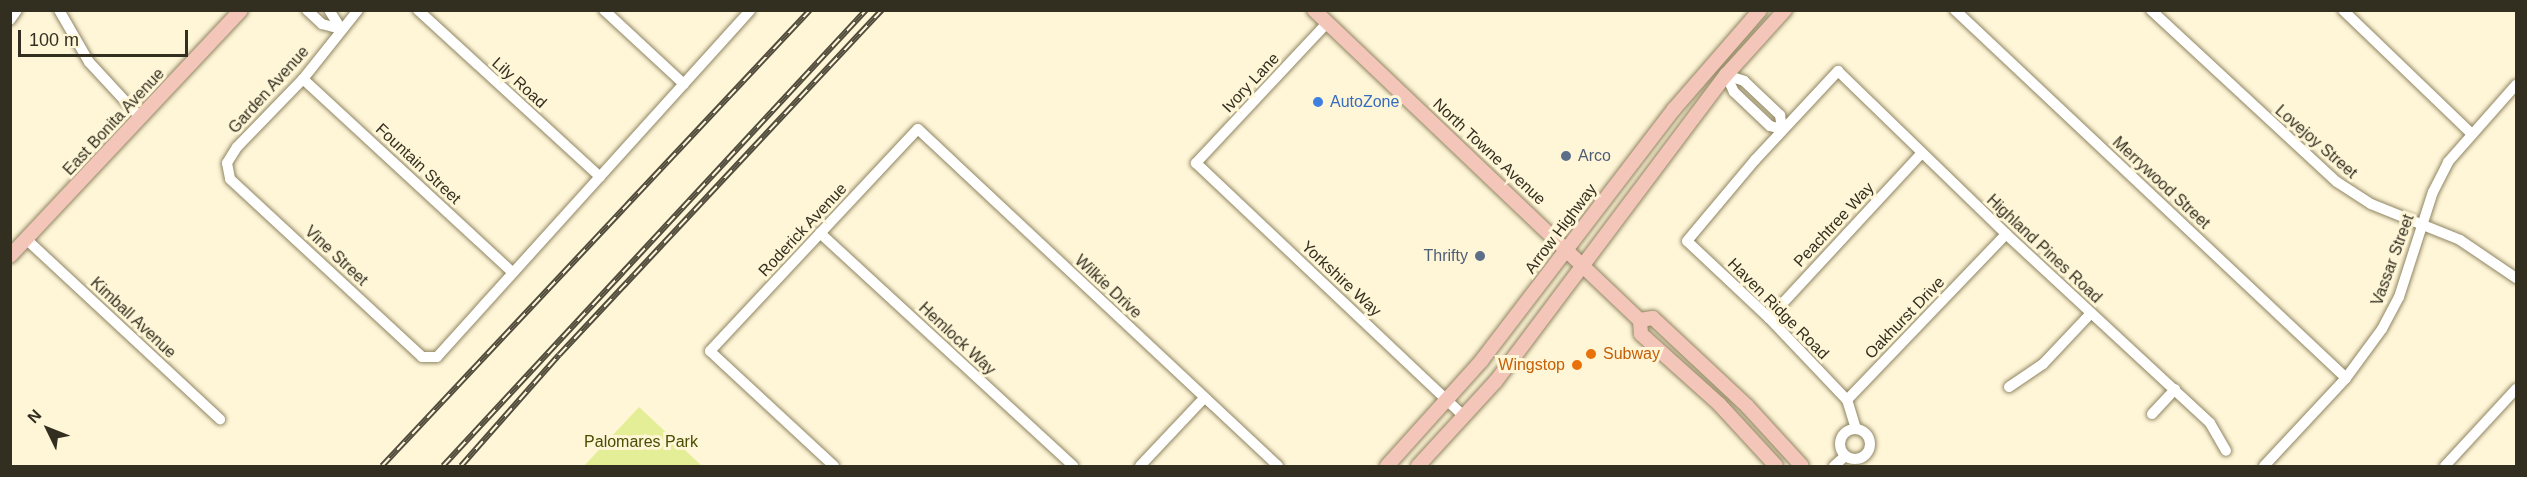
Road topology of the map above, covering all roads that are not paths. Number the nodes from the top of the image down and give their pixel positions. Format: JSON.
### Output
{"nodes":[{"id":1,"x":16,"y":10,"type":"edge"},
{"id":2,"x":59,"y":10,"type":"edge"},
{"id":3,"x":241,"y":10,"type":"edge"},
{"id":4,"x":307,"y":10,"type":"edge"},
{"id":5,"x":329,"y":10,"type":"edge"},
{"id":6,"x":358,"y":10,"type":"edge"},
{"id":7,"x":418,"y":10,"type":"edge"},
{"id":8,"x":604,"y":10,"type":"edge"},
{"id":9,"x":750,"y":10,"type":"edge"},
{"id":10,"x":1314,"y":10,"type":"edge"},
{"id":11,"x":1760,"y":10,"type":"edge"},
{"id":12,"x":1785,"y":10,"type":"edge"},
{"id":13,"x":2151,"y":10,"type":"edge"},
{"id":14,"x":2343,"y":10,"type":"edge"},
{"id":15,"x":1960,"y":12,"type":"edge"},
{"id":16,"x":10,"y":20,"type":"edge"},
{"id":17,"x":1328,"y":23,"type":"junction"},
{"id":18,"x":341,"y":29,"type":"junction"},
{"id":19,"x":1726,"y":75,"type":"junction"},
{"id":20,"x":303,"y":79,"type":"junction"},
{"id":21,"x":684,"y":84,"type":"junction"},
{"id":22,"x":2517,"y":85,"type":"edge"},
{"id":23,"x":140,"y":117,"type":"junction"},
{"id":24,"x":918,"y":129,"type":"joint"},
{"id":25,"x":1782,"y":129,"type":"junction"},
{"id":26,"x":2471,"y":133,"type":"junction"},
{"id":27,"x":1921,"y":154,"type":"junction"},
{"id":28,"x":227,"y":163,"type":"joint"},
{"id":29,"x":1196,"y":163,"type":"joint"},
{"id":30,"x":600,"y":177,"type":"junction"},
{"id":31,"x":2422,"y":225,"type":"junction"},
{"id":32,"x":820,"y":233,"type":"junction"},
{"id":33,"x":2006,"y":234,"type":"junction"},
{"id":34,"x":26,"y":239,"type":"junction"},
{"id":35,"x":1566,"y":248,"type":"junction"},
{"id":36,"x":10,"y":256,"type":"edge"},
{"id":37,"x":1582,"y":264,"type":"junction"},
{"id":38,"x":512,"y":272,"type":"junction"},
{"id":39,"x":2517,"y":278,"type":"edge"},
{"id":40,"x":2091,"y":313,"type":"junction"},
{"id":41,"x":1769,"y":318,"type":"junction"},
{"id":42,"x":1640,"y":320,"type":"junction"},
{"id":43,"x":2346,"y":378,"type":"junction"},
{"id":44,"x":2009,"y":387,"type":"dead end"},
{"id":45,"x":2175,"y":389,"type":"junction"},
{"id":46,"x":2517,"y":389,"type":"edge"},
{"id":47,"x":1204,"y":398,"type":"junction"},
{"id":48,"x":1847,"y":400,"type":"junction"},
{"id":49,"x":1448,"y":401,"type":"junction"},
{"id":50,"x":2152,"y":414,"type":"dead end"},
{"id":51,"x":1465,"y":417,"type":"junction"},
{"id":52,"x":220,"y":419,"type":"dead end"},
{"id":53,"x":1856,"y":429,"type":"junction"},
{"id":54,"x":2226,"y":451,"type":"dead end"},
{"id":55,"x":1845,"y":456,"type":"junction"},
{"id":56,"x":834,"y":466,"type":"edge"},
{"id":57,"x":1073,"y":466,"type":"edge"},
{"id":58,"x":1140,"y":466,"type":"edge"},
{"id":59,"x":1278,"y":466,"type":"edge"},
{"id":60,"x":1387,"y":466,"type":"edge"},
{"id":61,"x":1418,"y":466,"type":"edge"},
{"id":62,"x":1776,"y":466,"type":"edge"},
{"id":63,"x":1802,"y":466,"type":"edge"},
{"id":64,"x":1834,"y":466,"type":"edge"},
{"id":65,"x":2264,"y":466,"type":"edge"},
{"id":66,"x":2445,"y":466,"type":"edge"}],
"edges":[{"from":1,"to":16,"type":"street"},
{"from":2,"to":23,"type":"street"},
{"from":3,"to":23,"type":"main road","name":"East Bonita Avenue"},
{"from":4,"to":18,"type":"street"},
{"from":5,"to":18,"type":"street"},
{"from":6,"to":18,"type":"street","name":"Garden Avenue"},
{"from":7,"to":30,"type":"street","name":"Lily Road"},
{"from":8,"to":21,"type":"street"},
{"from":9,"to":21,"type":"street"},
{"from":10,"to":17,"type":"main road","name":"North Towne Avenue"},
{"from":11,"to":35,"type":"main road","name":"Arrow Highway"},
{"from":12,"to":19,"type":"main road"},
{"from":13,"to":31,"type":"street","name":"Lovejoy Street"},
{"from":14,"to":26,"type":"street"},
{"from":15,"to":43,"type":"street","name":"Merrywood Street"},
{"from":17,"to":29,"type":"street","name":"Ivory Lane"},
{"from":17,"to":35,"type":"main road","name":"North Towne Avenue"},
{"from":18,"to":20,"type":"street","name":"Garden Avenue"},
{"from":19,"to":25,"type":"street"},
{"from":19,"to":37,"type":"main road"},
{"from":20,"to":28,"type":"street","name":"Garden Avenue"},
{"from":20,"to":38,"type":"street","name":"Fountain Street"},
{"from":21,"to":30,"type":"street"},
{"from":22,"to":26,"type":"street","name":"Vassar Street"},
{"from":23,"to":34,"type":"main road","name":"East Bonita Avenue"},
{"from":24,"to":32,"type":"street","name":"Roderick Avenue"},
{"from":24,"to":47,"type":"street","name":"Wilkie Drive"},
{"from":25,"to":27,"type":"street","name":"Highland Pines Road"},
{"from":25,"to":41,"type":"street","name":"Haven Ridge Road"},
{"from":26,"to":31,"type":"street","name":"Vassar Street"},
{"from":27,"to":33,"type":"street","name":"Highland Pines Road"},
{"from":27,"to":41,"type":"street","name":"Peachtree Way"},
{"from":28,"to":38,"type":"street","name":"Vine Street"},
{"from":29,"to":49,"type":"street","name":"Yorkshire Way"},
{"from":30,"to":38,"type":"street"},
{"from":31,"to":39,"type":"street","name":"Lovejoy Street"},
{"from":31,"to":43,"type":"street","name":"Vassar Street"},
{"from":32,"to":56,"type":"street","name":"Roderick Avenue"},
{"from":32,"to":57,"type":"street","name":"Hemlock Way"},
{"from":33,"to":40,"type":"street","name":"Highland Pines Road"},
{"from":33,"to":48,"type":"street","name":"Oakhurst Drive"},
{"from":34,"to":36,"type":"main road","name":"East Bonita Avenue"},
{"from":34,"to":52,"type":"street","name":"Kimball Avenue"},
{"from":35,"to":37,"type":"main road","name":"North Towne Avenue"},
{"from":35,"to":49,"type":"main road","name":"Arrow Highway"},
{"from":37,"to":42,"type":"main road","name":"North Towne Avenue"},
{"from":37,"to":51,"type":"main road"},
{"from":40,"to":44,"type":"street"},
{"from":40,"to":45,"type":"street","name":"Highland Pines Road"},
{"from":41,"to":48,"type":"street","name":"Haven Ridge Road"},
{"from":42,"to":62,"type":"main road","name":"North Towne Avenue"},
{"from":42,"to":63,"type":"main road","name":"North Towne Avenue"},
{"from":43,"to":65,"type":"street","name":"Vassar Street"},
{"from":45,"to":50,"type":"street"},
{"from":45,"to":54,"type":"street","name":"Highland Pines Road"},
{"from":46,"to":66,"type":"street"},
{"from":47,"to":58,"type":"street"},
{"from":47,"to":59,"type":"street","name":"Wilkie Drive"},
{"from":48,"to":53,"type":"street"},
{"from":49,"to":51,"type":"street","name":"Yorkshire Way"},
{"from":49,"to":60,"type":"main road","name":"Arrow Highway"},
{"from":51,"to":61,"type":"main road"},
{"from":53,"to":55,"type":"street"},
{"from":53,"to":55,"type":"street"},
{"from":55,"to":64,"type":"street"}]}
